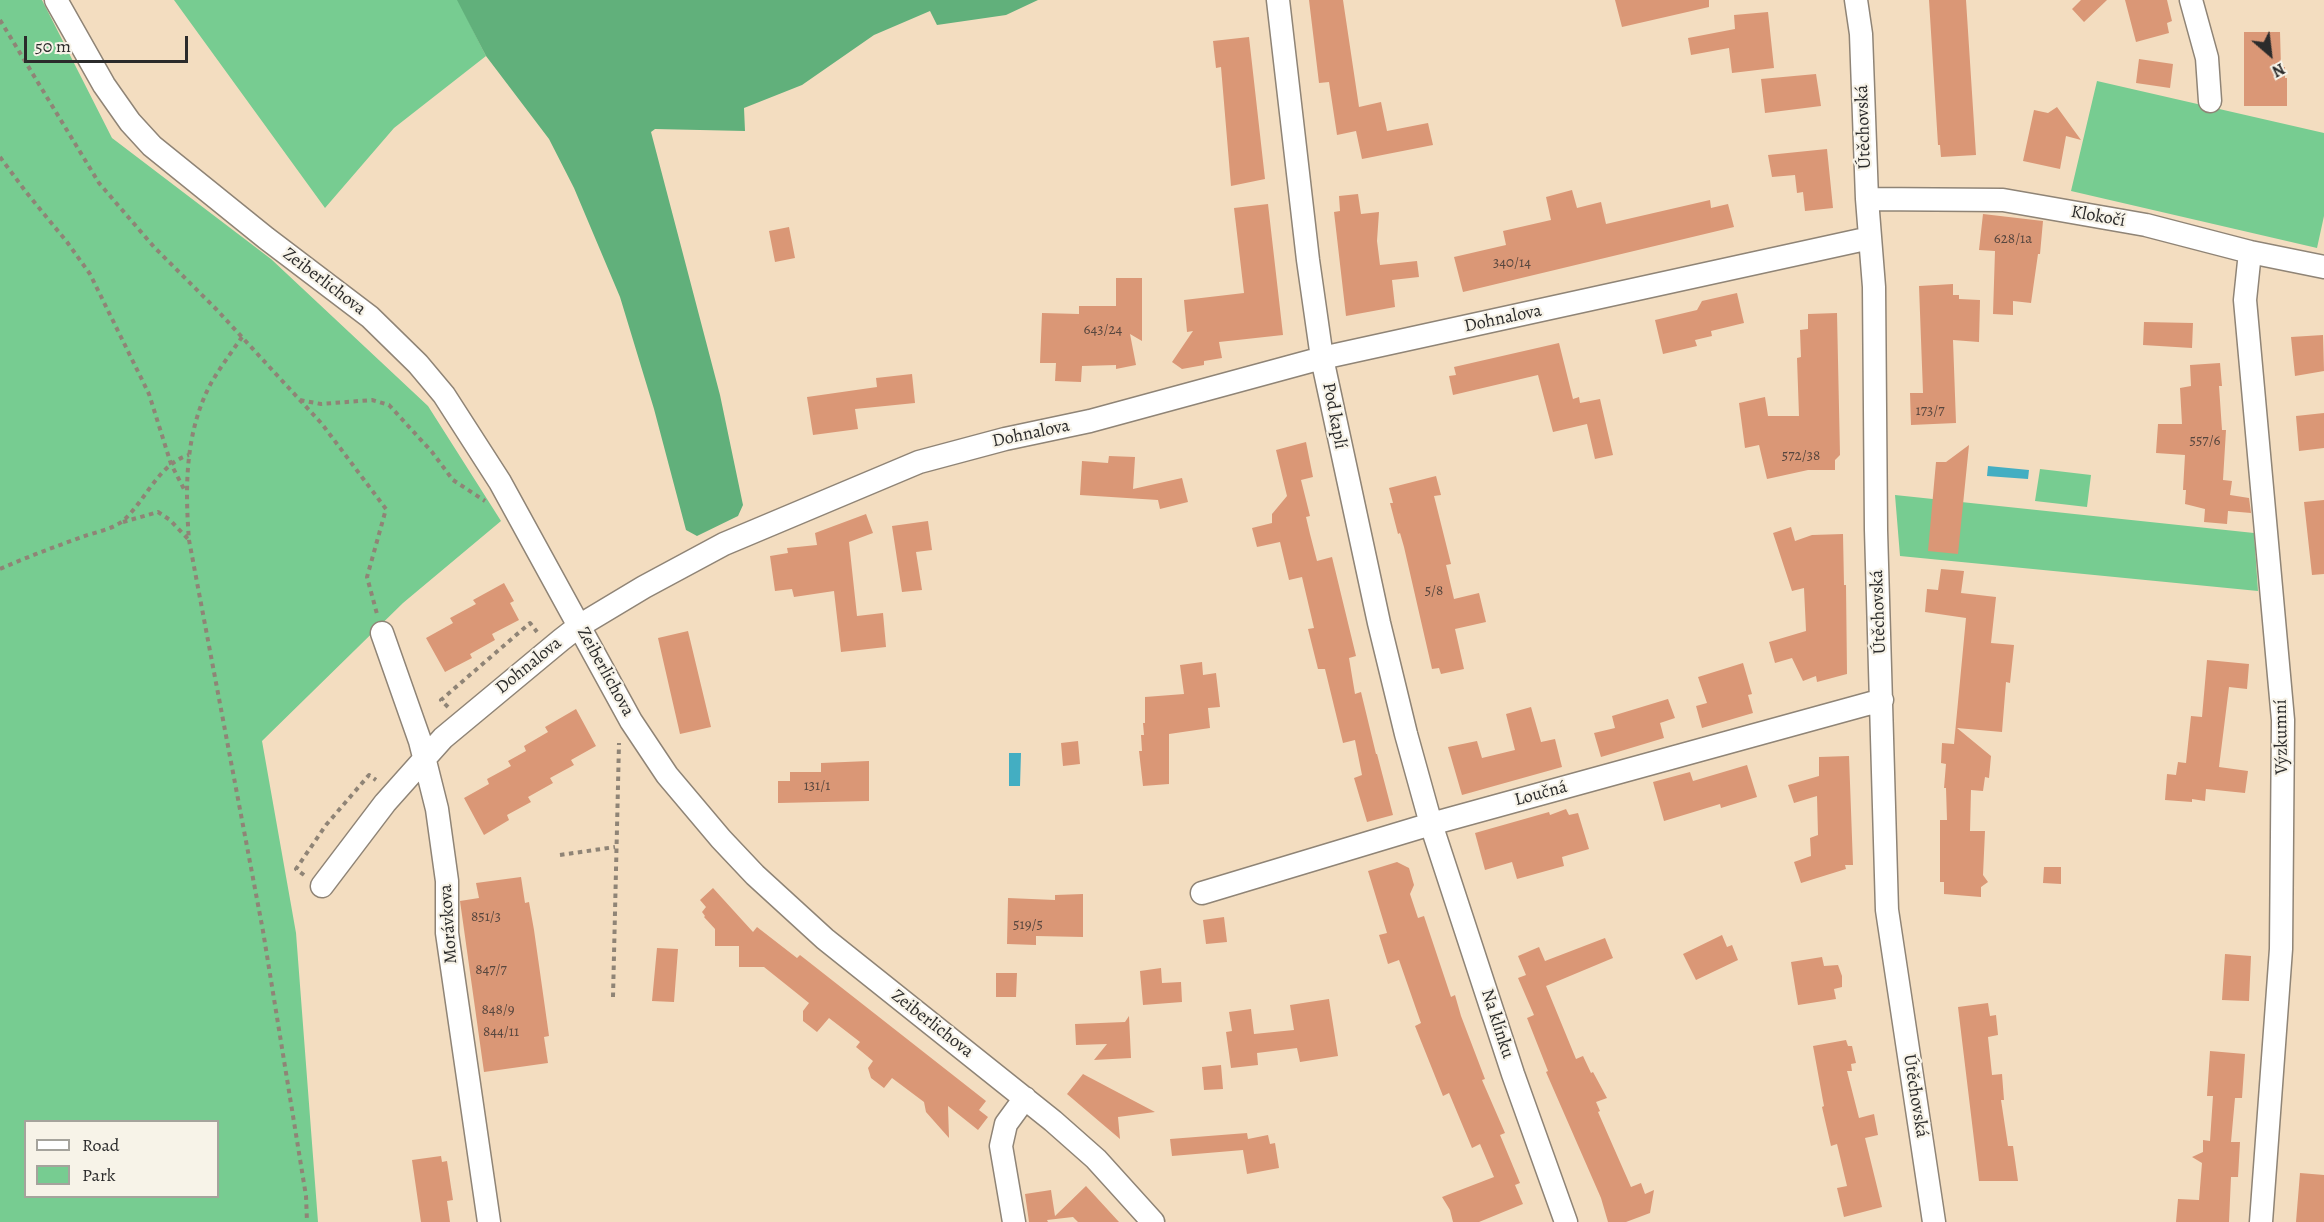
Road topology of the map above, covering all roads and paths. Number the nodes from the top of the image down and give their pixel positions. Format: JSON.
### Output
{"nodes":[{"id":1,"x":56,"y":0,"type":"edge"},
{"id":2,"x":1278,"y":0,"type":"edge"},
{"id":3,"x":1856,"y":0,"type":"edge"},
{"id":4,"x":2191,"y":0,"type":"edge"},
{"id":5,"x":0,"y":20,"type":"edge"},
{"id":6,"x":2210,"y":101,"type":"dead end"},
{"id":7,"x":0,"y":157,"type":"edge"},
{"id":8,"x":1867,"y":199,"type":"junction"},
{"id":9,"x":1870,"y":238,"type":"junction"},
{"id":10,"x":2250,"y":252,"type":"junction"},
{"id":11,"x":2324,"y":267,"type":"edge"},
{"id":12,"x":242,"y":337,"type":"junction"},
{"id":13,"x":1323,"y":358,"type":"junction"},
{"id":14,"x":300,"y":400,"type":"junction"},
{"id":15,"x":189,"y":455,"type":"junction"},
{"id":16,"x":171,"y":464,"type":"junction"},
{"id":17,"x":185,"y":492,"type":"junction"},
{"id":18,"x":485,"y":500,"type":"dead end"},
{"id":19,"x":122,"y":522,"type":"junction"},
{"id":20,"x":189,"y":540,"type":"junction"},
{"id":21,"x":0,"y":569,"type":"edge"},
{"id":22,"x":579,"y":626,"type":"junction"},
{"id":23,"x":382,"y":633,"type":"joint"},
{"id":24,"x":1882,"y":700,"type":"junction"},
{"id":25,"x":619,"y":741,"type":"dead end"},
{"id":26,"x":425,"y":758,"type":"junction"},
{"id":27,"x":1431,"y":824,"type":"junction"},
{"id":28,"x":615,"y":847,"type":"junction"},
{"id":29,"x":560,"y":855,"type":"dead end"},
{"id":30,"x":322,"y":886,"type":"dead end"},
{"id":31,"x":1202,"y":893,"type":"dead end"},
{"id":32,"x":613,"y":997,"type":"dead end"},
{"id":33,"x":1025,"y":1098,"type":"junction"},
{"id":34,"x":307,"y":1222,"type":"edge"},
{"id":35,"x":489,"y":1222,"type":"edge"},
{"id":36,"x":1014,"y":1222,"type":"edge"},
{"id":37,"x":1153,"y":1222,"type":"edge"},
{"id":38,"x":1566,"y":1222,"type":"edge"},
{"id":39,"x":1934,"y":1222,"type":"edge"},
{"id":40,"x":2261,"y":1222,"type":"edge"}],
"edges":[{"from":1,"to":22,"type":"street","name":"Zeiberlichova"},
{"from":2,"to":13,"type":"street","name":"Pod kaplí"},
{"from":3,"to":8,"type":"street","name":"Útěchovská"},
{"from":4,"to":6,"type":"street"},
{"from":5,"to":12,"type":"path"},
{"from":7,"to":16,"type":"path"},
{"from":8,"to":9,"type":"street","name":"Útěchovská"},
{"from":8,"to":10,"type":"street","name":"Klokočí"},
{"from":9,"to":13,"type":"street","name":"Dohnalova"},
{"from":9,"to":24,"type":"street","name":"Útěchovská"},
{"from":10,"to":11,"type":"street","name":"Klokočí"},
{"from":10,"to":40,"type":"street","name":"Výzkumní"},
{"from":12,"to":14,"type":"path"},
{"from":12,"to":15,"type":"path"},
{"from":13,"to":22,"type":"street","name":"Dohnalova"},
{"from":13,"to":27,"type":"street","name":"Pod kaplí"},
{"from":14,"to":18,"type":"path"},
{"from":14,"to":23,"type":"path"},
{"from":15,"to":16,"type":"path"},
{"from":15,"to":17,"type":"path"},
{"from":16,"to":17,"type":"path"},
{"from":16,"to":19,"type":"path"},
{"from":17,"to":20,"type":"path"},
{"from":19,"to":20,"type":"path"},
{"from":19,"to":21,"type":"path"},
{"from":20,"to":34,"type":"path"},
{"from":22,"to":26,"type":"street","name":"Dohnalova"},
{"from":22,"to":33,"type":"street","name":"Zeiberlichova"},
{"from":23,"to":26,"type":"street","name":"Morávkova"},
{"from":24,"to":27,"type":"street","name":"Loučná"},
{"from":24,"to":39,"type":"street","name":"Útěchovská"},
{"from":25,"to":28,"type":"path"},
{"from":26,"to":30,"type":"street","name":"Dohnalova"},
{"from":26,"to":35,"type":"street","name":"Morávkova"},
{"from":27,"to":31,"type":"street","name":"Loučná"},
{"from":27,"to":38,"type":"street","name":"Na klínku"},
{"from":28,"to":29,"type":"path"},
{"from":28,"to":32,"type":"path"},
{"from":33,"to":36,"type":"street"},
{"from":33,"to":37,"type":"street","name":"Zeiberlichova"}]}
